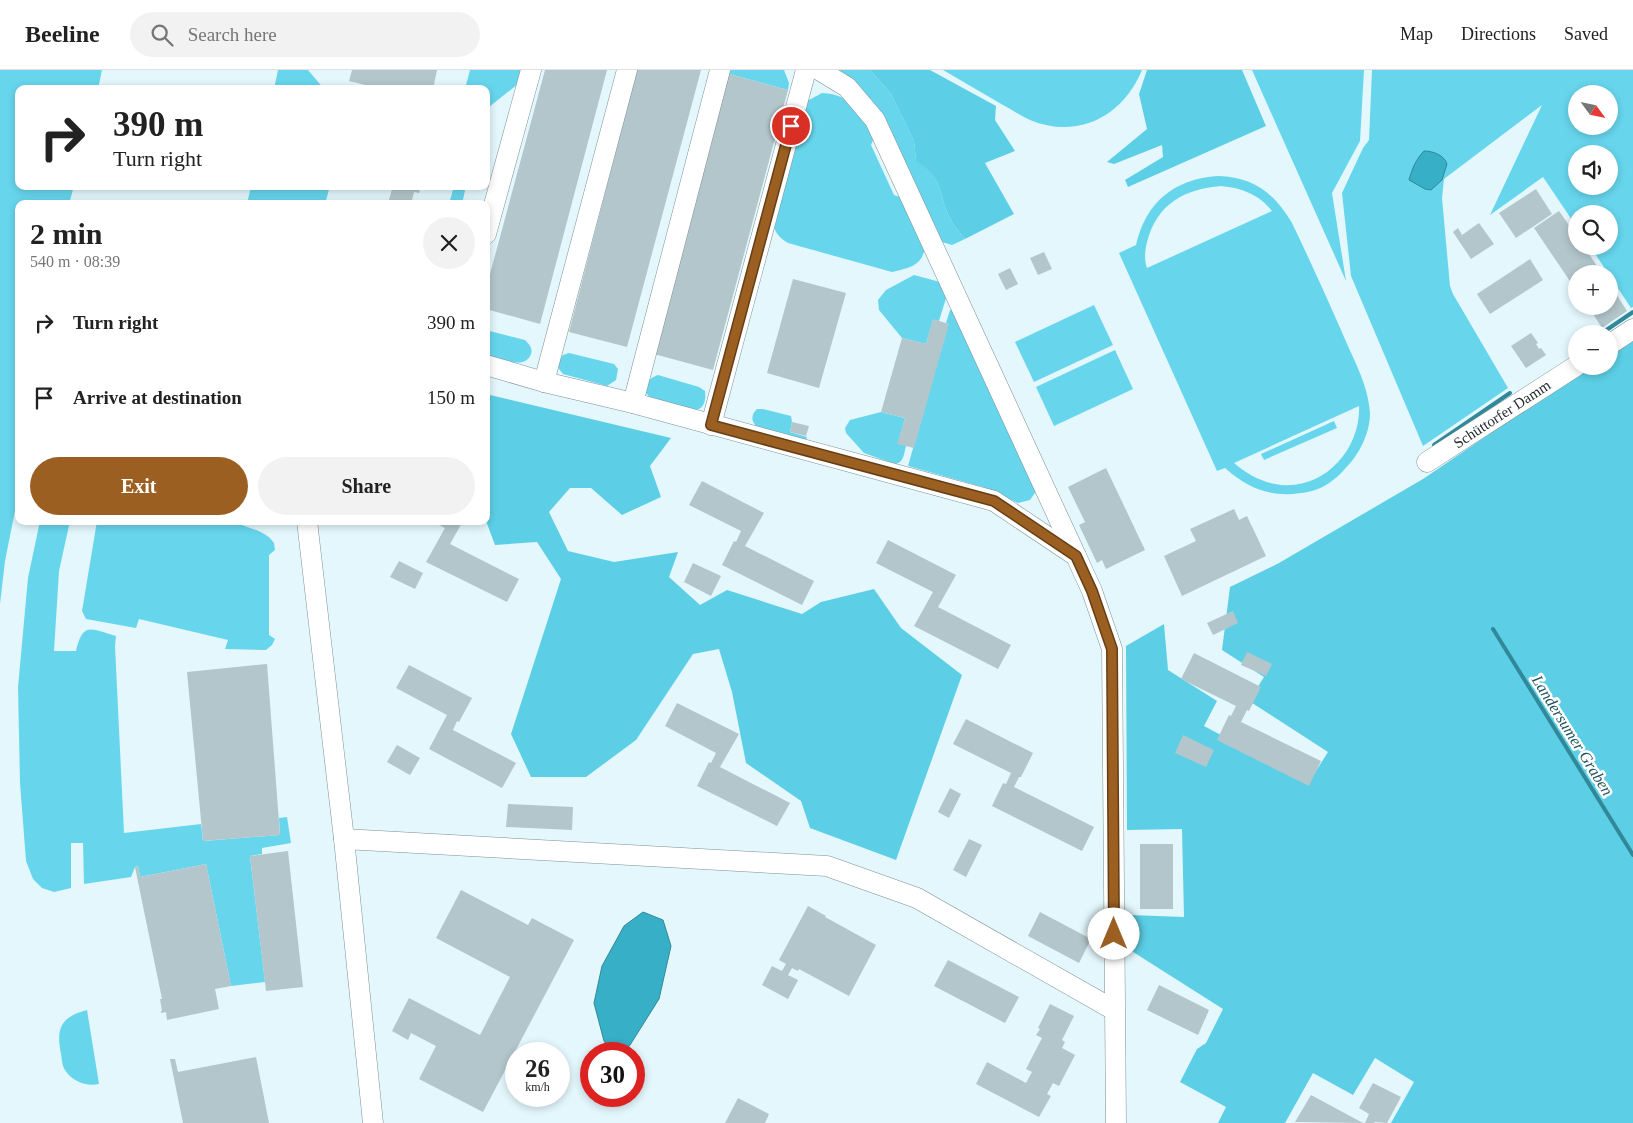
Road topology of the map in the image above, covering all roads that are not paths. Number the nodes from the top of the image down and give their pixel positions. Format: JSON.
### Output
{"nodes":[{"id":1,"x":531,"y":70,"type":"edge"},
{"id":2,"x":627,"y":70,"type":"edge"},
{"id":3,"x":720,"y":70,"type":"edge"},
{"id":4,"x":806,"y":70,"type":"edge"},
{"id":5,"x":820,"y":70,"type":"edge"},
{"id":6,"x":490,"y":219,"type":"edge"},
{"id":7,"x":1633,"y":329,"type":"edge"},
{"id":8,"x":1618,"y":339,"type":"edge"},
{"id":9,"x":490,"y":366,"type":"edge"},
{"id":10,"x":1568,"y":371,"type":"edge"},
{"id":11,"x":544,"y":382,"type":"junction"},
{"id":12,"x":633,"y":403,"type":"junction"},
{"id":13,"x":711,"y":425,"type":"junction"},
{"id":14,"x":1427,"y":462,"type":"dead end"},
{"id":15,"x":307,"y":525,"type":"edge"},
{"id":16,"x":1076,"y":556,"type":"junction"},
{"id":17,"x":344,"y":839,"type":"junction"},
{"id":18,"x":1114,"y":1010,"type":"junction"},
{"id":19,"x":373,"y":1123,"type":"edge"},
{"id":20,"x":1116,"y":1123,"type":"edge"}],
"edges":[{"from":1,"to":6,"type":"street"},
{"from":2,"to":11,"type":"street"},
{"from":3,"to":12,"type":"street"},
{"from":4,"to":13,"type":"street"},
{"from":5,"to":16,"type":"street"},
{"from":7,"to":8,"type":"street"},
{"from":9,"to":11,"type":"street"},
{"from":10,"to":14,"type":"street","name":"Schüttorfer Damm"},
{"from":11,"to":12,"type":"street"},
{"from":12,"to":13,"type":"street"},
{"from":13,"to":16,"type":"street"},
{"from":15,"to":17,"type":"street"},
{"from":16,"to":18,"type":"street"},
{"from":17,"to":18,"type":"street"},
{"from":17,"to":19,"type":"street"},
{"from":18,"to":20,"type":"street"}]}
